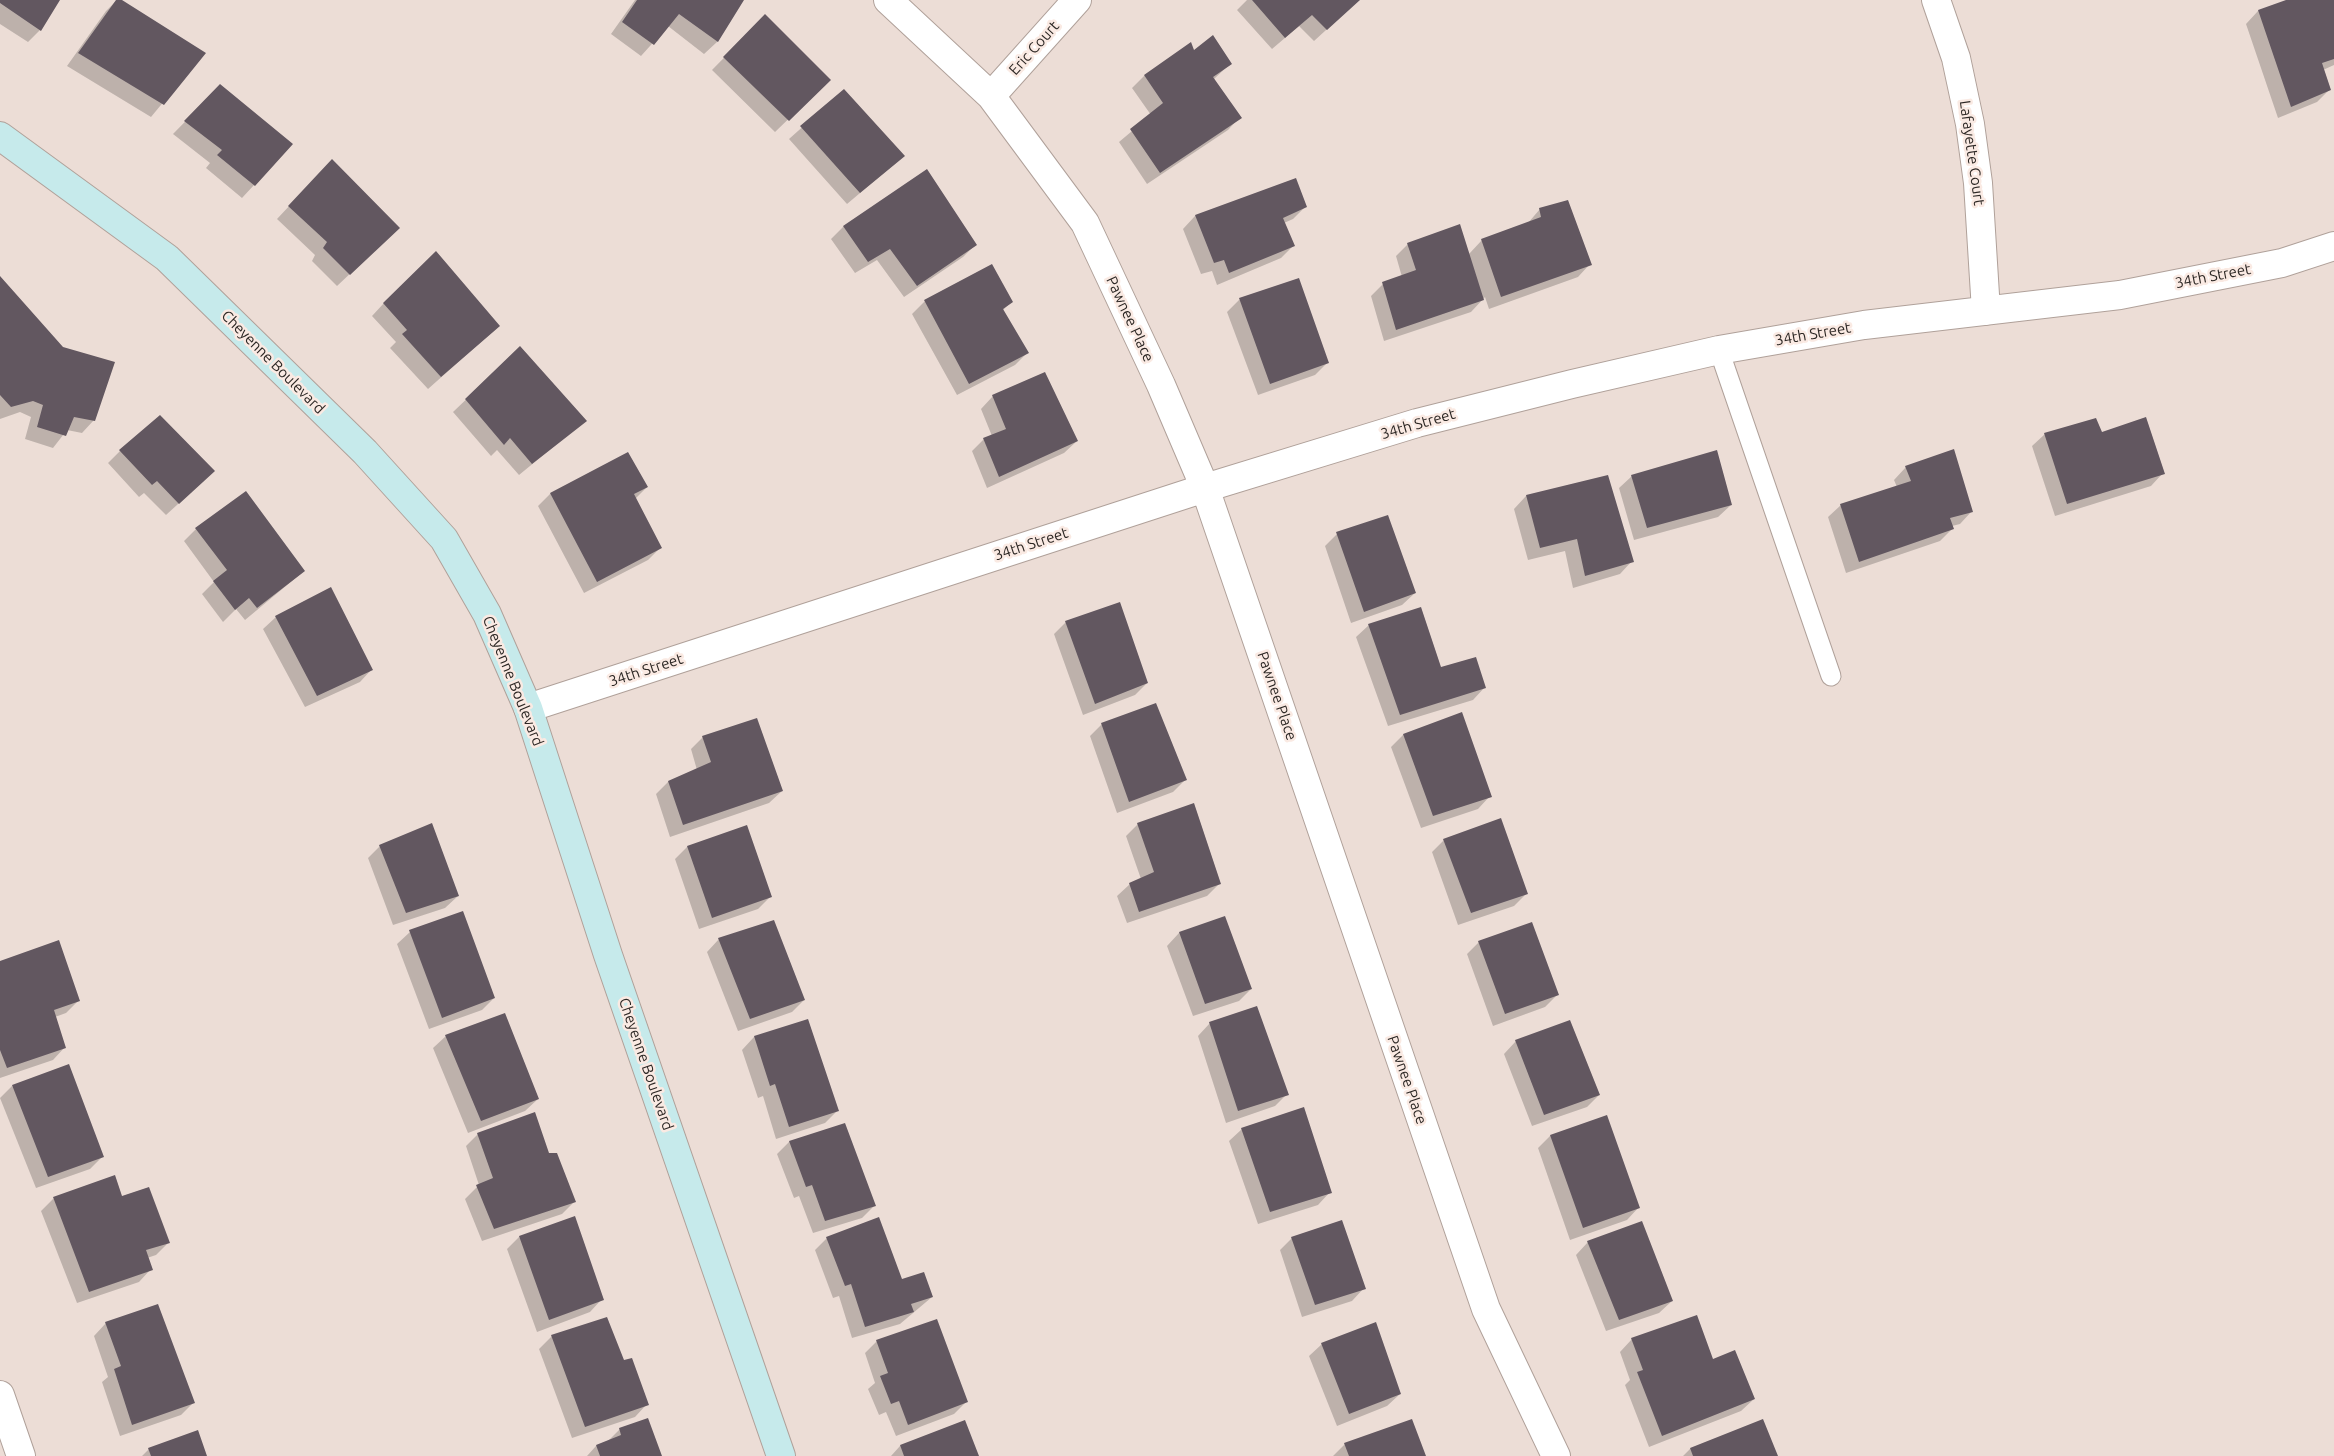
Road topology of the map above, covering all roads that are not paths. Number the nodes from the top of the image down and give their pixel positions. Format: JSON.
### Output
{"nodes":[{"id":1,"x":888,"y":0,"type":"edge"},
{"id":2,"x":1077,"y":0,"type":"edge"},
{"id":3,"x":1936,"y":0,"type":"edge"},
{"id":4,"x":991,"y":96,"type":"junction"},
{"id":5,"x":0,"y":136,"type":"edge"},
{"id":6,"x":2334,"y":246,"type":"edge"},
{"id":7,"x":1986,"y":311,"type":"junction"},
{"id":8,"x":1719,"y":350,"type":"junction"},
{"id":9,"x":1206,"y":488,"type":"junction"},
{"id":10,"x":1831,"y":676,"type":"dead end"},
{"id":11,"x":528,"y":708,"type":"junction"},
{"id":12,"x":0,"y":1395,"type":"edge"},
{"id":13,"x":21,"y":1456,"type":"edge"},
{"id":14,"x":781,"y":1456,"type":"edge"},
{"id":15,"x":1556,"y":1456,"type":"edge"}],
"edges":[{"from":1,"to":4,"type":"street","name":"Pawnee Place"},
{"from":2,"to":4,"type":"street","name":"Eric Court"},
{"from":3,"to":7,"type":"street","name":"Lafayette Court"},
{"from":4,"to":9,"type":"street","name":"Pawnee Place"},
{"from":5,"to":11,"type":"street","name":"Cheyenne Boulevard"},
{"from":6,"to":7,"type":"street","name":"34th Street"},
{"from":7,"to":8,"type":"street","name":"34th Street"},
{"from":8,"to":9,"type":"street","name":"34th Street"},
{"from":8,"to":10,"type":"lane"},
{"from":9,"to":11,"type":"street","name":"34th Street"},
{"from":9,"to":15,"type":"street","name":"Pawnee Place"},
{"from":11,"to":14,"type":"street","name":"Cheyenne Boulevard"},
{"from":12,"to":13,"type":"street"}]}
